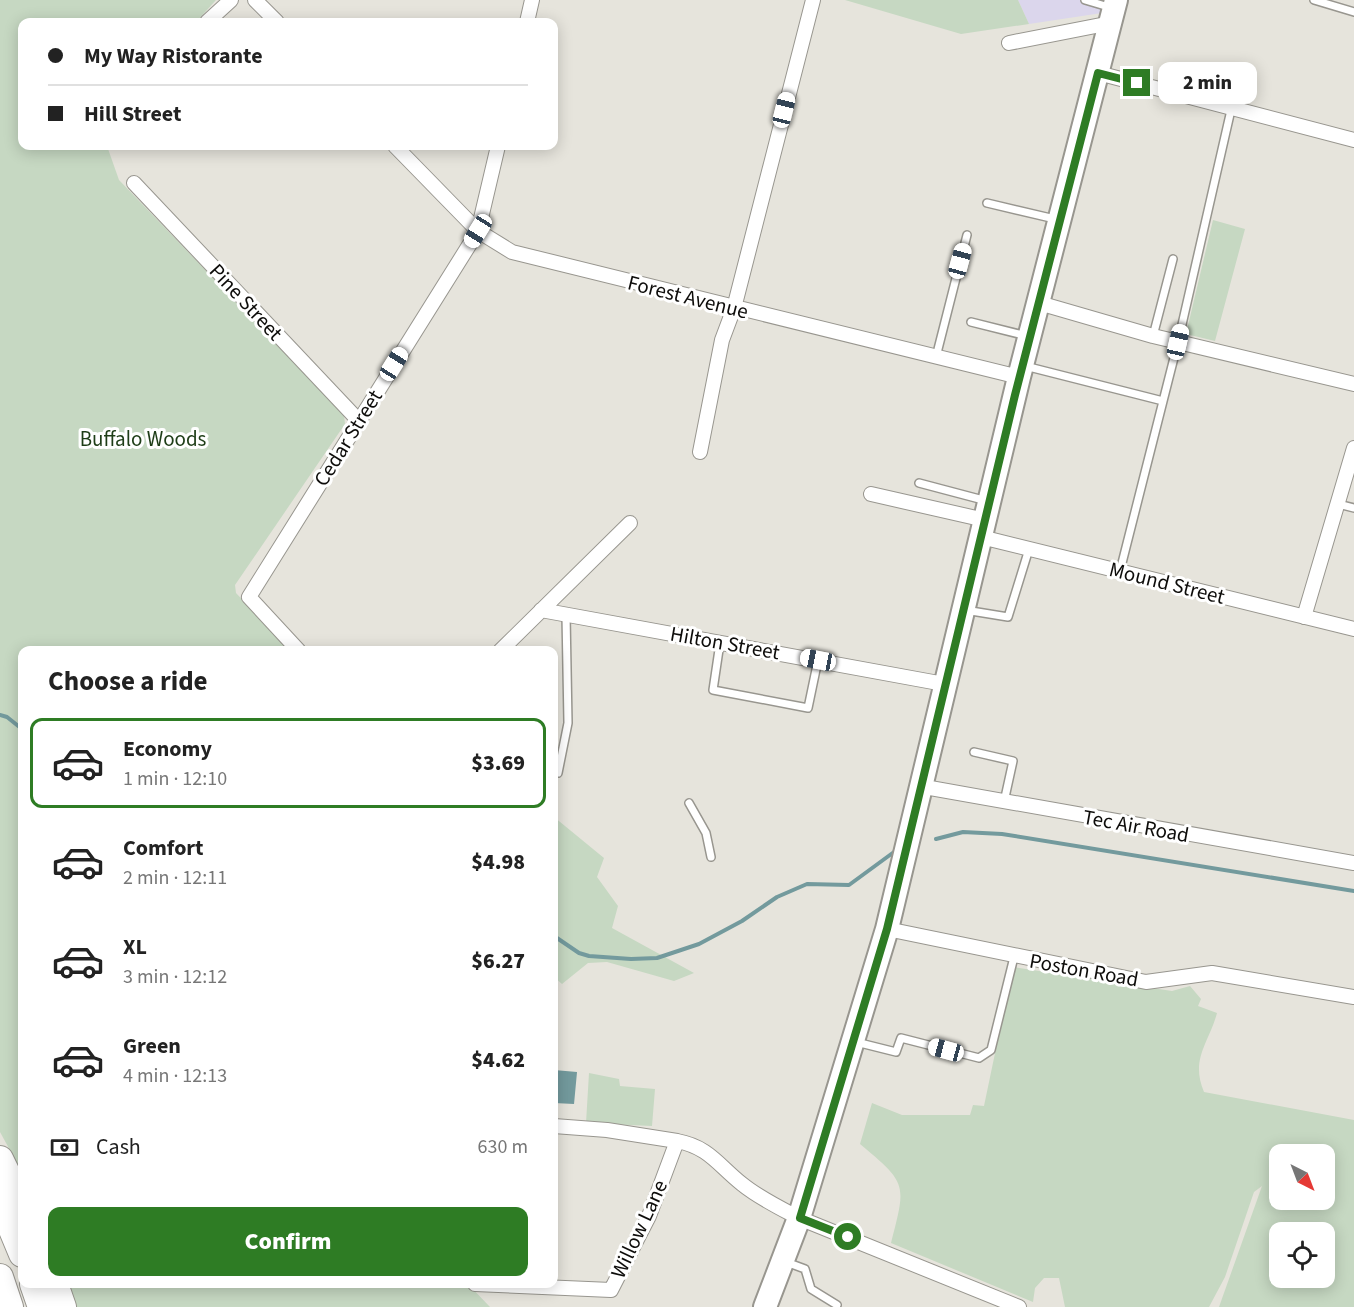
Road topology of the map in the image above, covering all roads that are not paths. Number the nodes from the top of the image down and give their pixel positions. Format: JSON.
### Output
{"nodes":[{"id":1,"x":231,"y":0,"type":"edge"},
{"id":2,"x":255,"y":0,"type":"edge"},
{"id":3,"x":532,"y":0,"type":"edge"},
{"id":4,"x":813,"y":0,"type":"edge"},
{"id":5,"x":1085,"y":0,"type":"edge"},
{"id":6,"x":1314,"y":0,"type":"edge"},
{"id":7,"x":1114,"y":10,"type":"edge"},
{"id":8,"x":1354,"y":12,"type":"edge"},
{"id":9,"x":211,"y":18,"type":"edge"},
{"id":10,"x":273,"y":18,"type":"edge"},
{"id":11,"x":528,"y":18,"type":"edge"},
{"id":12,"x":1010,"y":43,"type":"dead end"},
{"id":13,"x":1098,"y":73,"type":"junction"},
{"id":14,"x":1231,"y":110,"type":"junction"},
{"id":15,"x":1354,"y":140,"type":"edge"},
{"id":16,"x":399,"y":150,"type":"edge"},
{"id":17,"x":497,"y":150,"type":"edge"},
{"id":18,"x":134,"y":183,"type":"dead end"},
{"id":19,"x":987,"y":202,"type":"dead end"},
{"id":20,"x":1060,"y":220,"type":"junction"},
{"id":21,"x":478,"y":231,"type":"junction"},
{"id":22,"x":967,"y":235,"type":"dead end"},
{"id":23,"x":1173,"y":259,"type":"dead end"},
{"id":24,"x":1039,"y":303,"type":"junction"},
{"id":25,"x":734,"y":308,"type":"junction"},
{"id":26,"x":971,"y":322,"type":"dead end"},
{"id":27,"x":1153,"y":336,"type":"junction"},
{"id":28,"x":1030,"y":337,"type":"junction"},
{"id":29,"x":1178,"y":342,"type":"junction"},
{"id":30,"x":936,"y":357,"type":"junction"},
{"id":31,"x":1021,"y":371,"type":"junction"},
{"id":32,"x":1354,"y":384,"type":"edge"},
{"id":33,"x":1163,"y":401,"type":"junction"},
{"id":34,"x":359,"y":422,"type":"junction"},
{"id":35,"x":1354,"y":448,"type":"edge"},
{"id":36,"x":700,"y":453,"type":"dead end"},
{"id":37,"x":919,"y":483,"type":"dead end"},
{"id":38,"x":872,"y":494,"type":"dead end"},
{"id":39,"x":1338,"y":504,"type":"junction"},
{"id":40,"x":1354,"y":508,"type":"edge"},
{"id":41,"x":985,"y":519,"type":"junction"},
{"id":42,"x":630,"y":523,"type":"dead end"},
{"id":43,"x":1029,"y":549,"type":"junction"},
{"id":44,"x":1120,"y":571,"type":"junction"},
{"id":45,"x":541,"y":610,"type":"junction"},
{"id":46,"x":962,"y":610,"type":"junction"},
{"id":47,"x":566,"y":615,"type":"junction"},
{"id":48,"x":1304,"y":617,"type":"junction"},
{"id":49,"x":1354,"y":629,"type":"edge"},
{"id":50,"x":720,"y":642,"type":"junction"},
{"id":51,"x":294,"y":646,"type":"edge"},
{"id":52,"x":505,"y":646,"type":"edge"},
{"id":53,"x":818,"y":660,"type":"junction"},
{"id":54,"x":944,"y":684,"type":"junction"},
{"id":55,"x":974,"y":752,"type":"dead end"},
{"id":56,"x":558,"y":773,"type":"dead end"},
{"id":57,"x":920,"y":786,"type":"junction"},
{"id":58,"x":1004,"y":802,"type":"junction"},
{"id":59,"x":689,"y":803,"type":"dead end"},
{"id":60,"x":711,"y":857,"type":"dead end"},
{"id":61,"x":1354,"y":863,"type":"edge"},
{"id":62,"x":887,"y":929,"type":"junction"},
{"id":63,"x":1014,"y":957,"type":"junction"},
{"id":64,"x":1354,"y":997,"type":"edge"},
{"id":65,"x":854,"y":1042,"type":"junction"},
{"id":66,"x":558,"y":1126,"type":"edge"},
{"id":67,"x":677,"y":1141,"type":"junction"},
{"id":68,"x":0,"y":1159,"type":"edge"},
{"id":69,"x":18,"y":1196,"type":"edge"},
{"id":70,"x":0,"y":1201,"type":"edge"},
{"id":71,"x":800,"y":1218,"type":"junction"},
{"id":72,"x":18,"y":1244,"type":"edge"},
{"id":73,"x":784,"y":1262,"type":"junction"},
{"id":74,"x":0,"y":1277,"type":"edge"},
{"id":75,"x":34,"y":1288,"type":"edge"},
{"id":76,"x":56,"y":1288,"type":"edge"},
{"id":77,"x":558,"y":1288,"type":"edge"},
{"id":78,"x":837,"y":1305,"type":"dead end"},
{"id":79,"x":10,"y":1307,"type":"edge"},
{"id":80,"x":41,"y":1307,"type":"edge"},
{"id":81,"x":63,"y":1307,"type":"edge"},
{"id":82,"x":765,"y":1307,"type":"edge"},
{"id":83,"x":1019,"y":1307,"type":"edge"}],
"edges":[{"from":1,"to":9,"type":"street"},
{"from":2,"to":10,"type":"street"},
{"from":3,"to":11,"type":"street"},
{"from":4,"to":25,"type":"street"},
{"from":5,"to":7,"type":"lane"},
{"from":6,"to":8,"type":"lane"},
{"from":7,"to":12,"type":"street"},
{"from":7,"to":13,"type":"main road"},
{"from":13,"to":14,"type":"street"},
{"from":13,"to":20,"type":"main road"},
{"from":14,"to":15,"type":"street"},
{"from":14,"to":29,"type":"lane"},
{"from":16,"to":21,"type":"street","name":"Forest Avenue"},
{"from":17,"to":21,"type":"street","name":"Cedar Street"},
{"from":18,"to":34,"type":"street","name":"Pine Street"},
{"from":19,"to":20,"type":"lane"},
{"from":20,"to":24,"type":"main road"},
{"from":21,"to":25,"type":"street","name":"Forest Avenue"},
{"from":21,"to":34,"type":"street","name":"Cedar Street"},
{"from":22,"to":30,"type":"lane"},
{"from":23,"to":27,"type":"lane"},
{"from":24,"to":27,"type":"street"},
{"from":24,"to":28,"type":"main road"},
{"from":25,"to":30,"type":"street","name":"Forest Avenue"},
{"from":25,"to":36,"type":"street"},
{"from":26,"to":28,"type":"lane"},
{"from":27,"to":29,"type":"street"},
{"from":28,"to":31,"type":"main road"},
{"from":29,"to":32,"type":"street"},
{"from":29,"to":33,"type":"lane"},
{"from":30,"to":31,"type":"street","name":"Forest Avenue"},
{"from":31,"to":33,"type":"lane"},
{"from":31,"to":41,"type":"main road"},
{"from":33,"to":44,"type":"lane"},
{"from":34,"to":51,"type":"street","name":"Cedar Street"},
{"from":35,"to":39,"type":"street"},
{"from":37,"to":41,"type":"lane"},
{"from":38,"to":41,"type":"street","name":"Mound Street"},
{"from":39,"to":40,"type":"lane"},
{"from":39,"to":48,"type":"street"},
{"from":41,"to":43,"type":"street","name":"Mound Street"},
{"from":41,"to":46,"type":"main road"},
{"from":42,"to":45,"type":"street"},
{"from":43,"to":44,"type":"street","name":"Mound Street"},
{"from":43,"to":46,"type":"lane"},
{"from":44,"to":48,"type":"street","name":"Mound Street"},
{"from":45,"to":47,"type":"street","name":"Hilton Street"},
{"from":45,"to":52,"type":"street"},
{"from":46,"to":54,"type":"main road"},
{"from":47,"to":50,"type":"street","name":"Hilton Street"},
{"from":47,"to":56,"type":"lane"},
{"from":48,"to":49,"type":"street","name":"Mound Street"},
{"from":50,"to":53,"type":"street","name":"Hilton Street"},
{"from":50,"to":53,"type":"lane"},
{"from":53,"to":54,"type":"street","name":"Hilton Street"},
{"from":54,"to":57,"type":"main road"},
{"from":55,"to":58,"type":"lane"},
{"from":57,"to":58,"type":"street","name":"Tec Air Road"},
{"from":57,"to":62,"type":"main road"},
{"from":58,"to":61,"type":"street","name":"Tec Air Road"},
{"from":59,"to":60,"type":"lane"},
{"from":62,"to":63,"type":"street","name":"Poston Road"},
{"from":62,"to":65,"type":"main road"},
{"from":63,"to":64,"type":"street","name":"Poston Road"},
{"from":63,"to":65,"type":"lane"},
{"from":65,"to":71,"type":"main road"},
{"from":66,"to":67,"type":"street"},
{"from":67,"to":71,"type":"street"},
{"from":67,"to":77,"type":"street","name":"Willow Lane"},
{"from":68,"to":69,"type":"highway"},
{"from":70,"to":72,"type":"highway"},
{"from":71,"to":73,"type":"main road"},
{"from":71,"to":83,"type":"street"},
{"from":73,"to":78,"type":"lane"},
{"from":73,"to":82,"type":"main road"},
{"from":74,"to":79,"type":"highway"},
{"from":75,"to":80,"type":"highway"},
{"from":76,"to":81,"type":"highway"}]}
